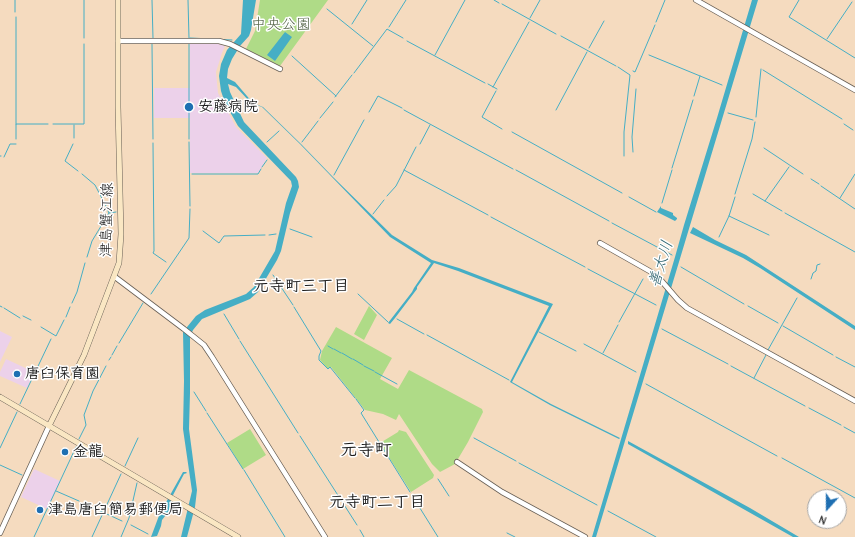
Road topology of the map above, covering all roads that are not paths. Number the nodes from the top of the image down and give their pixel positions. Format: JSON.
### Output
{"nodes":[{"id":1,"x":118,"y":0,"type":"edge"},
{"id":2,"x":696,"y":0,"type":"edge"},
{"id":3,"x":118,"y":41,"type":"junction"},
{"id":4,"x":280,"y":69,"type":"dead end"},
{"id":5,"x":855,"y":90,"type":"edge"},
{"id":6,"x":600,"y":244,"type":"dead end"},
{"id":7,"x":115,"y":277,"type":"junction"},
{"id":8,"x":0,"y":397,"type":"edge"},
{"id":9,"x":855,"y":400,"type":"edge"},
{"id":10,"x":49,"y":426,"type":"junction"},
{"id":11,"x":458,"y":462,"type":"dead end"},
{"id":12,"x":0,"y":533,"type":"edge"},
{"id":13,"x":238,"y":537,"type":"edge"},
{"id":14,"x":324,"y":537,"type":"edge"},
{"id":15,"x":585,"y":537,"type":"edge"}],
"edges":[{"from":1,"to":3,"type":"main road","name":"津島蟹江線"},
{"from":2,"to":5,"type":"street"},
{"from":3,"to":4,"type":"street"},
{"from":3,"to":7,"type":"main road","name":"津島蟹江線"},
{"from":6,"to":9,"type":"street"},
{"from":7,"to":10,"type":"main road","name":"津島蟹江線"},
{"from":7,"to":14,"type":"street"},
{"from":8,"to":10,"type":"main road"},
{"from":10,"to":12,"type":"street"},
{"from":10,"to":13,"type":"main road"},
{"from":11,"to":15,"type":"street"}]}
